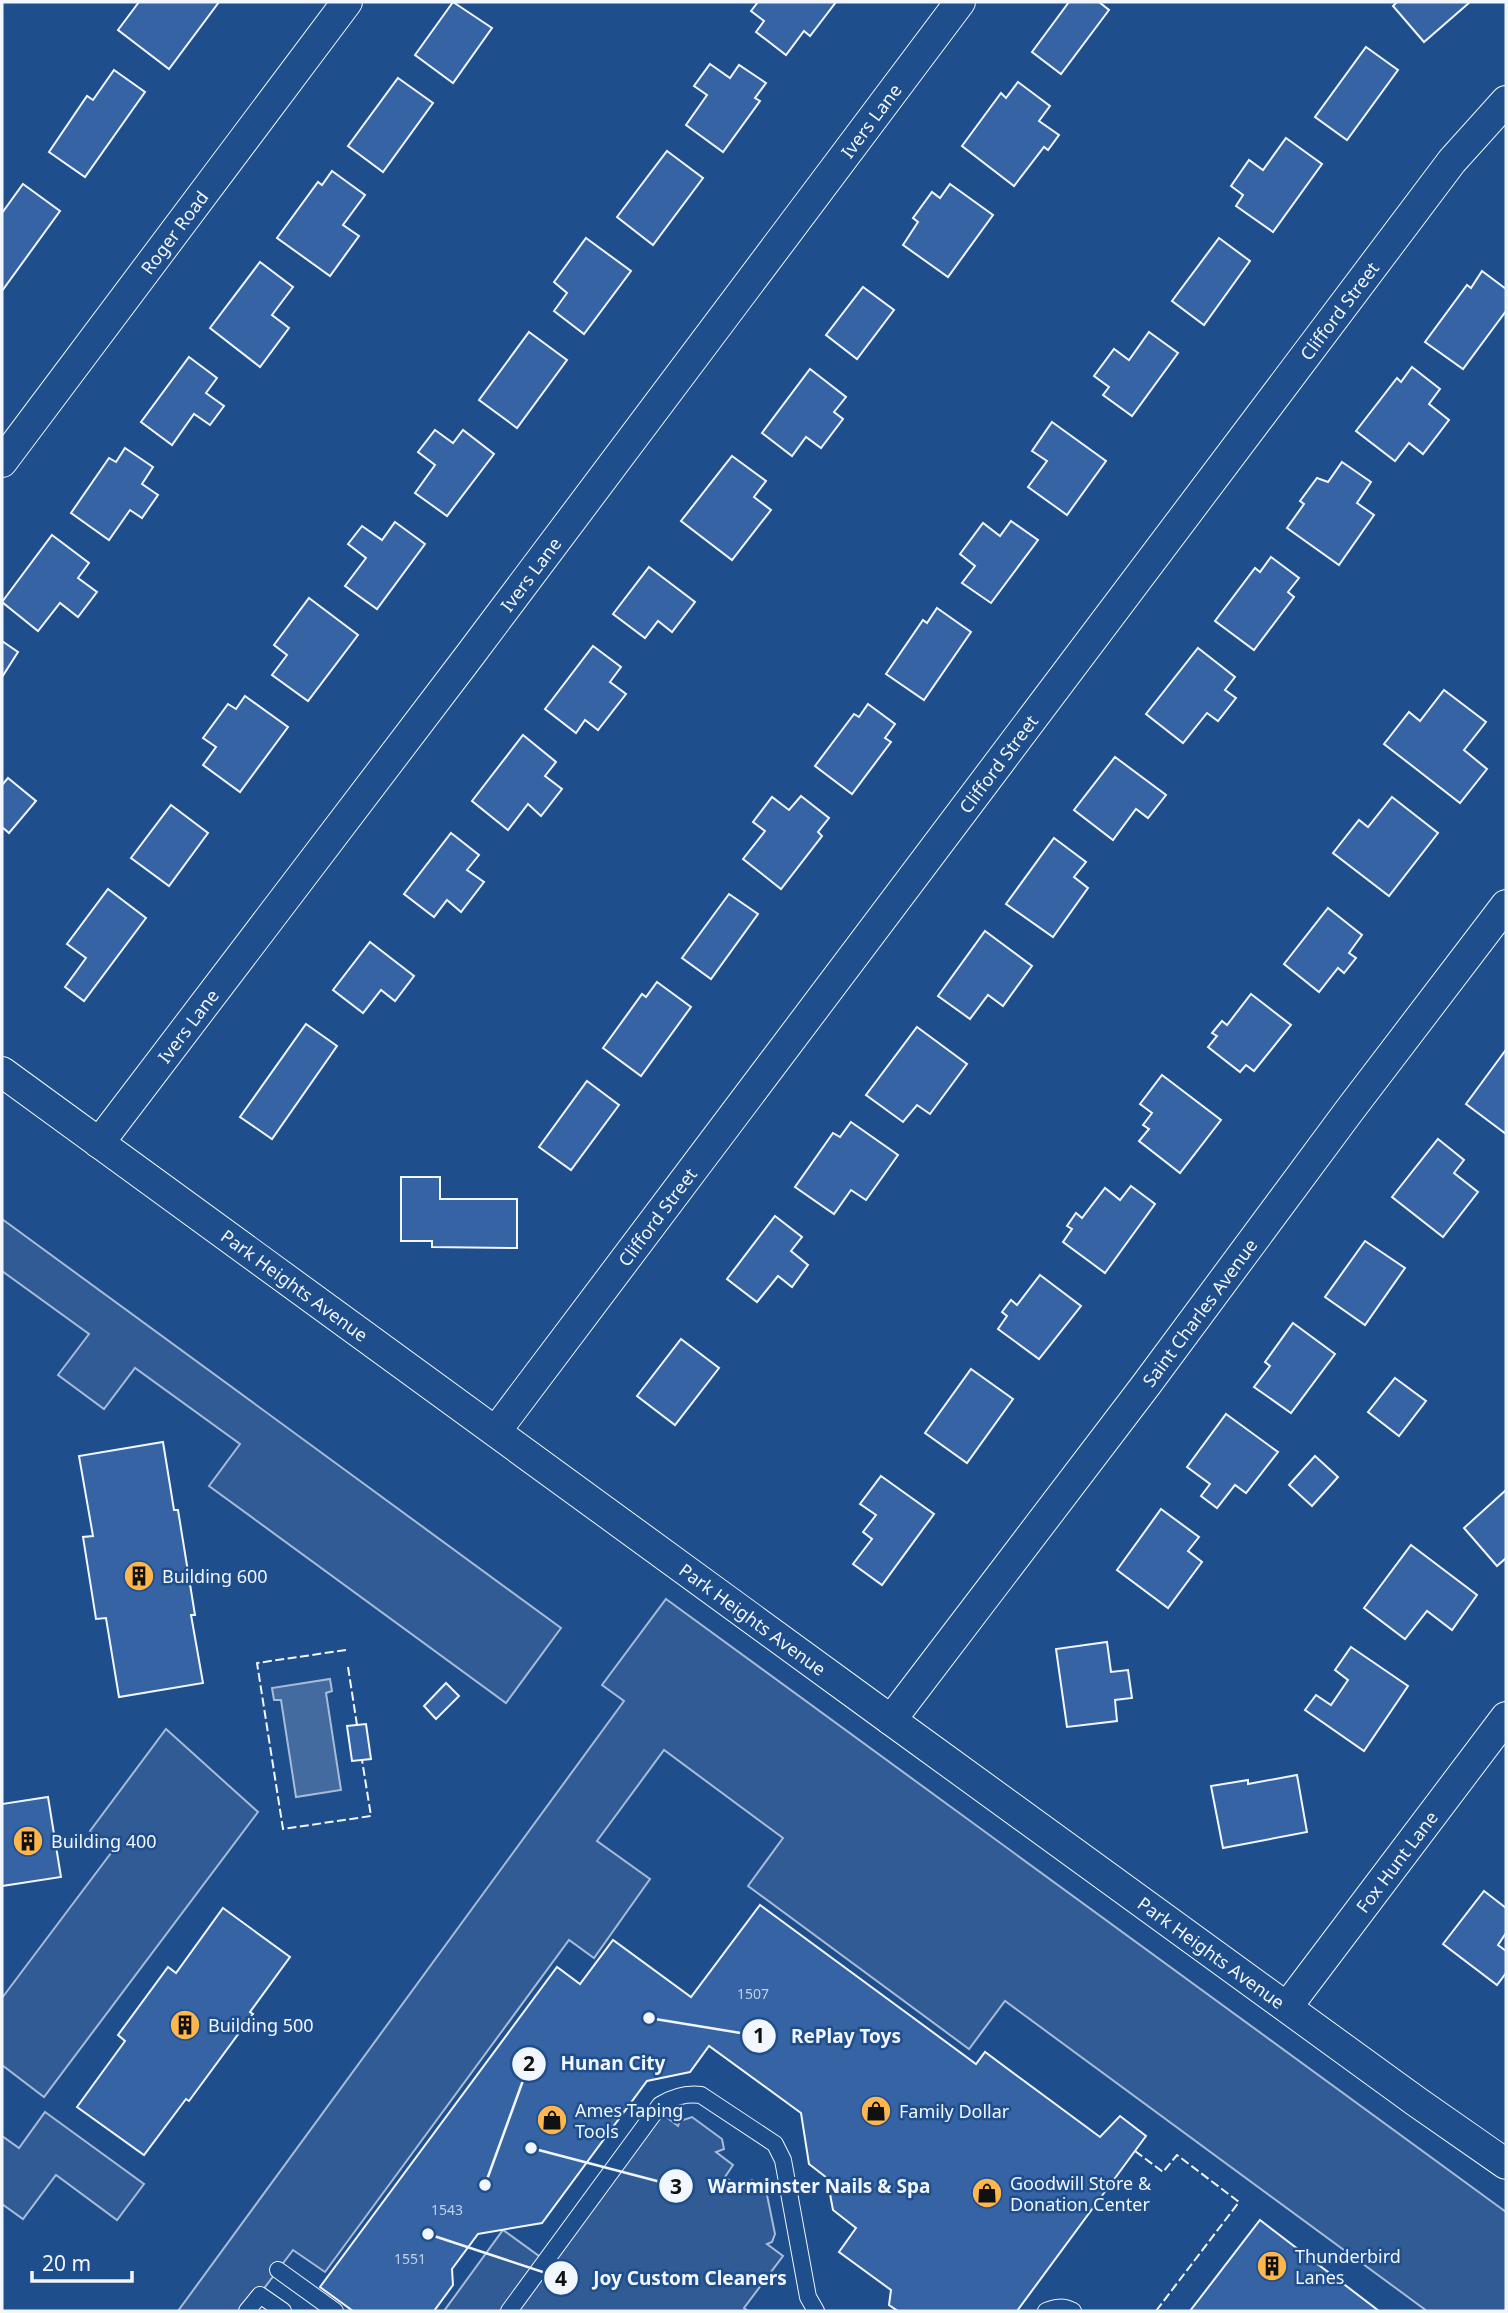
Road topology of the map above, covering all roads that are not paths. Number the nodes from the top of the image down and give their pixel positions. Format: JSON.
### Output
{"nodes":[{"id":1,"x":347,"y":2,"type":"edge"},
{"id":2,"x":960,"y":2,"type":"edge"},
{"id":3,"x":1506,"y":101,"type":"edge"},
{"id":4,"x":2,"y":462,"type":"edge"},
{"id":5,"x":1506,"y":905,"type":"edge"},
{"id":6,"x":2,"y":1072,"type":"edge"},
{"id":7,"x":99,"y":1143,"type":"junction"},
{"id":8,"x":496,"y":1431,"type":"junction"},
{"id":9,"x":1506,"y":1717,"type":"edge"},
{"id":10,"x":891,"y":1720,"type":"junction"},
{"id":11,"x":1287,"y":2007,"type":"junction"},
{"id":12,"x":1506,"y":2164,"type":"edge"},
{"id":13,"x":278,"y":2270,"type":"dead end"},
{"id":14,"x":247,"y":2311,"type":"edge"},
{"id":15,"x":283,"y":2311,"type":"edge"},
{"id":16,"x":335,"y":2311,"type":"edge"},
{"id":17,"x":509,"y":2311,"type":"edge"},
{"id":18,"x":816,"y":2311,"type":"edge"},
{"id":19,"x":1046,"y":2311,"type":"edge"},
{"id":20,"x":1073,"y":2311,"type":"edge"}],
"edges":[{"from":1,"to":4,"type":"street","name":"Roger Road"},
{"from":2,"to":7,"type":"street","name":"Ivers Lane"},
{"from":3,"to":8,"type":"street","name":"Clifford Street"},
{"from":5,"to":10,"type":"street","name":"Saint Charles Avenue"},
{"from":6,"to":7,"type":"street","name":"Park Heights Avenue"},
{"from":7,"to":8,"type":"street","name":"Park Heights Avenue"},
{"from":8,"to":10,"type":"street","name":"Park Heights Avenue"},
{"from":9,"to":11,"type":"street","name":"Fox Hunt Lane"},
{"from":10,"to":11,"type":"street","name":"Park Heights Avenue"},
{"from":11,"to":12,"type":"street","name":"Park Heights Avenue"},
{"from":13,"to":16,"type":"lane"},
{"from":14,"to":15,"type":"lane"},
{"from":17,"to":18,"type":"lane"},
{"from":19,"to":20,"type":"lane"}]}
